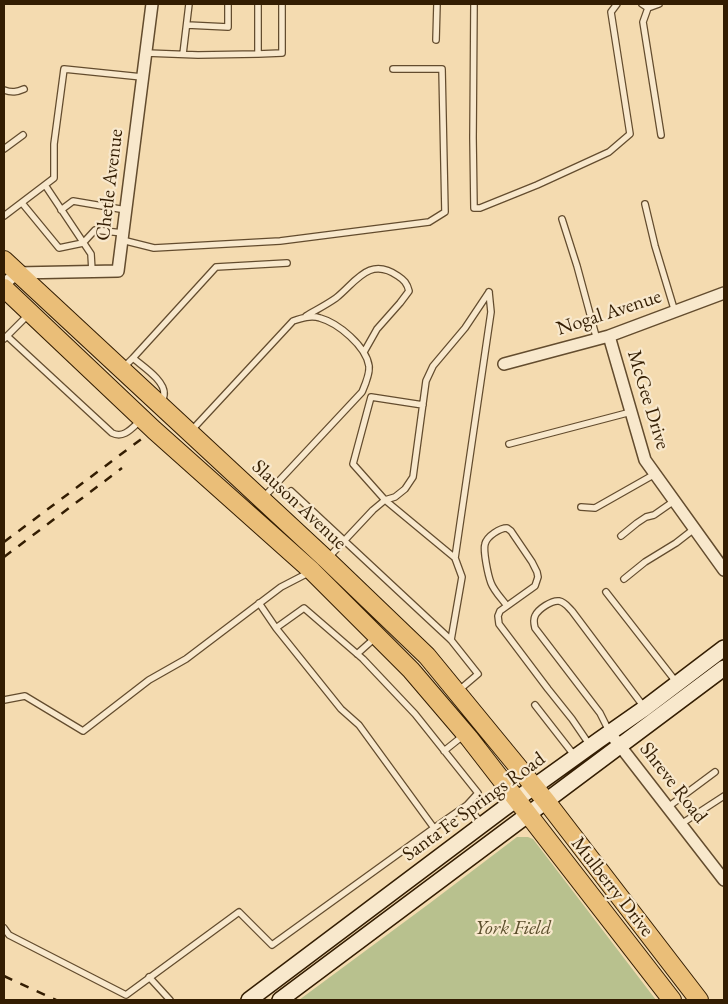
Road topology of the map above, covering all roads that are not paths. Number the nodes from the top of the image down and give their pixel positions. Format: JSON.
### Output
{"nodes":[{"id":1,"x":152,"y":4,"type":"edge"},
{"id":2,"x":190,"y":4,"type":"edge"},
{"id":3,"x":228,"y":4,"type":"edge"},
{"id":4,"x":258,"y":4,"type":"edge"},
{"id":5,"x":282,"y":4,"type":"edge"},
{"id":6,"x":437,"y":4,"type":"edge"},
{"id":7,"x":474,"y":4,"type":"edge"},
{"id":8,"x":617,"y":4,"type":"edge"},
{"id":9,"x":642,"y":4,"type":"edge"},
{"id":10,"x":659,"y":4,"type":"edge"},
{"id":11,"x":648,"y":8,"type":"junction"},
{"id":12,"x":187,"y":25,"type":"junction"},
{"id":13,"x":436,"y":40,"type":"dead end"},
{"id":14,"x":146,"y":52,"type":"junction"},
{"id":15,"x":183,"y":54,"type":"junction"},
{"id":16,"x":258,"y":54,"type":"junction"},
{"id":17,"x":393,"y":69,"type":"dead end"},
{"id":18,"x":142,"y":77,"type":"junction"},
{"id":19,"x":24,"y":89,"type":"dead end"},
{"id":20,"x":4,"y":90,"type":"edge"},
{"id":21,"x":23,"y":135,"type":"dead end"},
{"id":22,"x":660,"y":135,"type":"dead end"},
{"id":23,"x":4,"y":149,"type":"edge"},
{"id":24,"x":45,"y":185,"type":"junction"},
{"id":25,"x":22,"y":203,"type":"junction"},
{"id":26,"x":644,"y":204,"type":"dead end"},
{"id":27,"x":61,"y":210,"type":"junction"},
{"id":28,"x":126,"y":210,"type":"junction"},
{"id":29,"x":4,"y":216,"type":"edge"},
{"id":30,"x":562,"y":219,"type":"dead end"},
{"id":31,"x":123,"y":237,"type":"junction"},
{"id":32,"x":83,"y":242,"type":"junction"},
{"id":33,"x":4,"y":260,"type":"edge"},
{"id":34,"x":287,"y":263,"type":"dead end"},
{"id":35,"x":92,"y":272,"type":"junction"},
{"id":36,"x":11,"y":278,"type":"edge"},
{"id":37,"x":4,"y":288,"type":"edge"},
{"id":38,"x":724,"y":293,"type":"edge"},
{"id":39,"x":675,"y":312,"type":"junction"},
{"id":40,"x":30,"y":314,"type":"junction"},
{"id":41,"x":305,"y":317,"type":"junction"},
{"id":42,"x":610,"y":336,"type":"junction"},
{"id":43,"x":5,"y":337,"type":"edge"},
{"id":44,"x":597,"y":340,"type":"junction"},
{"id":45,"x":364,"y":352,"type":"junction"},
{"id":46,"x":127,"y":363,"type":"junction"},
{"id":47,"x":504,"y":364,"type":"dead end"},
{"id":48,"x":423,"y":405,"type":"junction"},
{"id":49,"x":631,"y":412,"type":"junction"},
{"id":50,"x":142,"y":419,"type":"junction"},
{"id":51,"x":190,"y":432,"type":"junction"},
{"id":52,"x":509,"y":444,"type":"dead end"},
{"id":53,"x":655,"y":474,"type":"junction"},
{"id":54,"x":291,"y":491,"type":"dead end"},
{"id":55,"x":261,"y":499,"type":"junction"},
{"id":56,"x":385,"y":500,"type":"junction"},
{"id":57,"x":674,"y":501,"type":"junction"},
{"id":58,"x":581,"y":507,"type":"dead end"},
{"id":59,"x":246,"y":513,"type":"junction"},
{"id":60,"x":694,"y":529,"type":"junction"},
{"id":61,"x":621,"y":536,"type":"dead end"},
{"id":62,"x":344,"y":540,"type":"junction"},
{"id":63,"x":455,"y":558,"type":"junction"},
{"id":64,"x":326,"y":560,"type":"junction"},
{"id":65,"x":724,"y":570,"type":"edge"},
{"id":66,"x":312,"y":571,"type":"junction"},
{"id":67,"x":624,"y":579,"type":"dead end"},
{"id":68,"x":606,"y":592,"type":"dead end"},
{"id":69,"x":259,"y":603,"type":"junction"},
{"id":70,"x":507,"y":606,"type":"junction"},
{"id":71,"x":276,"y":628,"type":"junction"},
{"id":72,"x":377,"y":636,"type":"junction"},
{"id":73,"x":451,"y":640,"type":"junction"},
{"id":74,"x":724,"y":648,"type":"edge"},
{"id":75,"x":357,"y":654,"type":"junction"},
{"id":76,"x":724,"y":668,"type":"edge"},
{"id":77,"x":678,"y":684,"type":"junction"},
{"id":78,"x":457,"y":692,"type":"junction"},
{"id":79,"x":4,"y":700,"type":"edge"},
{"id":80,"x":535,"y":705,"type":"dead end"},
{"id":81,"x":645,"y":708,"type":"junction"},
{"id":82,"x":610,"y":732,"type":"junction"},
{"id":83,"x":466,"y":733,"type":"junction"},
{"id":84,"x":620,"y":745,"type":"junction"},
{"id":85,"x":591,"y":746,"type":"junction"},
{"id":86,"x":444,"y":751,"type":"junction"},
{"id":87,"x":575,"y":757,"type":"junction"},
{"id":88,"x":716,"y":772,"type":"dead end"},
{"id":89,"x":534,"y":787,"type":"junction"},
{"id":90,"x":724,"y":796,"type":"edge"},
{"id":91,"x":518,"y":800,"type":"junction"},
{"id":92,"x":546,"y":801,"type":"junction"},
{"id":93,"x":467,"y":805,"type":"junction"},
{"id":94,"x":668,"y":806,"type":"junction"},
{"id":95,"x":528,"y":814,"type":"junction"},
{"id":96,"x":681,"y":824,"type":"junction"},
{"id":97,"x":482,"y":825,"type":"junction"},
{"id":98,"x":434,"y":828,"type":"junction"},
{"id":99,"x":724,"y":880,"type":"edge"},
{"id":100,"x":4,"y":928,"type":"edge"},
{"id":101,"x":294,"y":966,"type":"junction"},
{"id":102,"x":149,"y":977,"type":"junction"},
{"id":103,"x":306,"y":980,"type":"junction"},
{"id":104,"x":170,"y":1000,"type":"edge"},
{"id":105,"x":249,"y":1000,"type":"edge"},
{"id":106,"x":280,"y":1000,"type":"edge"},
{"id":107,"x":672,"y":1000,"type":"edge"},
{"id":108,"x":699,"y":1000,"type":"edge"}],
"edges":[{"from":1,"to":14,"type":"street","name":"Chetle Avenue"},
{"from":2,"to":12,"type":"lane"},
{"from":3,"to":12,"type":"lane"},
{"from":4,"to":16,"type":"lane"},
{"from":5,"to":16,"type":"lane"},
{"from":6,"to":13,"type":"lane"},
{"from":7,"to":8,"type":"lane"},
{"from":9,"to":11,"type":"lane"},
{"from":10,"to":11,"type":"lane"},
{"from":11,"to":22,"type":"lane"},
{"from":12,"to":15,"type":"lane"},
{"from":14,"to":15,"type":"lane"},
{"from":14,"to":18,"type":"street","name":"Chetle Avenue"},
{"from":15,"to":16,"type":"lane"},
{"from":17,"to":31,"type":"lane"},
{"from":18,"to":24,"type":"lane"},
{"from":18,"to":28,"type":"street","name":"Chetle Avenue"},
{"from":19,"to":20,"type":"lane"},
{"from":21,"to":23,"type":"lane"},
{"from":24,"to":25,"type":"lane"},
{"from":24,"to":27,"type":"lane"},
{"from":25,"to":29,"type":"lane"},
{"from":25,"to":32,"type":"lane"},
{"from":26,"to":39,"type":"lane"},
{"from":27,"to":28,"type":"lane"},
{"from":27,"to":32,"type":"lane"},
{"from":28,"to":31,"type":"street","name":"Chetle Avenue"},
{"from":30,"to":44,"type":"lane"},
{"from":31,"to":32,"type":"lane"},
{"from":31,"to":35,"type":"street","name":"Chetle Avenue"},
{"from":32,"to":35,"type":"lane"},
{"from":33,"to":36,"type":"main road","name":"Slauson Avenue"},
{"from":34,"to":46,"type":"lane"},
{"from":35,"to":36,"type":"street","name":"Chetle Avenue"},
{"from":36,"to":46,"type":"main road","name":"Slauson Avenue"},
{"from":37,"to":40,"type":"main road","name":"Slauson Avenue"},
{"from":38,"to":39,"type":"street","name":"Nogal Avenue"},
{"from":39,"to":42,"type":"street","name":"Nogal Avenue"},
{"from":40,"to":43,"type":"lane"},
{"from":40,"to":50,"type":"main road","name":"Slauson Avenue"},
{"from":41,"to":45,"type":"lane"},
{"from":41,"to":45,"type":"lane"},
{"from":41,"to":51,"type":"lane"},
{"from":42,"to":44,"type":"street","name":"Nogal Avenue"},
{"from":42,"to":49,"type":"street","name":"McGee Drive"},
{"from":43,"to":50,"type":"lane"},
{"from":44,"to":47,"type":"street","name":"Nogal Avenue"},
{"from":45,"to":55,"type":"lane"},
{"from":46,"to":51,"type":"main road","name":"Slauson Avenue"},
{"from":48,"to":56,"type":"lane"},
{"from":48,"to":56,"type":"lane"},
{"from":48,"to":63,"type":"lane"},
{"from":49,"to":52,"type":"lane"},
{"from":49,"to":53,"type":"street","name":"McGee Drive"},
{"from":50,"to":59,"type":"main road","name":"Slauson Avenue"},
{"from":51,"to":55,"type":"main road","name":"Slauson Avenue"},
{"from":53,"to":57,"type":"street","name":"McGee Drive"},
{"from":53,"to":58,"type":"lane"},
{"from":54,"to":62,"type":"lane"},
{"from":55,"to":59,"type":"main road"},
{"from":55,"to":64,"type":"main road","name":"Slauson Avenue"},
{"from":56,"to":62,"type":"lane"},
{"from":56,"to":63,"type":"lane"},
{"from":57,"to":60,"type":"street","name":"McGee Drive"},
{"from":57,"to":61,"type":"lane"},
{"from":59,"to":66,"type":"main road","name":"Slauson Avenue"},
{"from":60,"to":65,"type":"street","name":"McGee Drive"},
{"from":60,"to":67,"type":"lane"},
{"from":62,"to":64,"type":"lane"},
{"from":62,"to":73,"type":"lane"},
{"from":63,"to":73,"type":"lane"},
{"from":64,"to":66,"type":"main road"},
{"from":64,"to":78,"type":"main road","name":"Slauson Avenue"},
{"from":66,"to":69,"type":"lane"},
{"from":66,"to":72,"type":"main road","name":"Slauson Avenue"},
{"from":68,"to":77,"type":"lane"},
{"from":69,"to":71,"type":"lane"},
{"from":69,"to":79,"type":"lane"},
{"from":70,"to":70,"type":"lane"},
{"from":70,"to":85,"type":"lane"},
{"from":71,"to":75,"type":"lane"},
{"from":71,"to":98,"type":"lane"},
{"from":72,"to":75,"type":"lane"},
{"from":72,"to":83,"type":"main road","name":"Slauson Avenue"},
{"from":73,"to":78,"type":"lane"},
{"from":74,"to":77,"type":"main road","name":"Santa Fe Springs Road"},
{"from":75,"to":86,"type":"lane"},
{"from":76,"to":84,"type":"main road","name":"Santa Fe Springs Road"},
{"from":77,"to":81,"type":"main road","name":"Santa Fe Springs Road"},
{"from":78,"to":89,"type":"main road","name":"Slauson Avenue"},
{"from":80,"to":87,"type":"lane"},
{"from":81,"to":82,"type":"main road","name":"Santa Fe Springs Road"},
{"from":81,"to":82,"type":"lane"},
{"from":82,"to":84,"type":"street","name":"Shreve Road"},
{"from":82,"to":85,"type":"main road","name":"Santa Fe Springs Road"},
{"from":83,"to":86,"type":"lane"},
{"from":83,"to":91,"type":"main road","name":"Slauson Avenue"},
{"from":84,"to":92,"type":"main road","name":"Santa Fe Springs Road"},
{"from":84,"to":94,"type":"street","name":"Shreve Road"},
{"from":85,"to":87,"type":"main road","name":"Santa Fe Springs Road"},
{"from":86,"to":93,"type":"lane"},
{"from":87,"to":89,"type":"main road","name":"Santa Fe Springs Road"},
{"from":88,"to":94,"type":"lane"},
{"from":89,"to":91,"type":"main road","name":"Santa Fe Springs Road"},
{"from":89,"to":92,"type":"main road","name":"Slauson Avenue"},
{"from":90,"to":96,"type":"lane"},
{"from":91,"to":95,"type":"main road","name":"Mulberry Drive"},
{"from":91,"to":97,"type":"main road","name":"Santa Fe Springs Road"},
{"from":92,"to":95,"type":"main road","name":"Santa Fe Springs Road"},
{"from":92,"to":108,"type":"main road","name":"Mulberry Drive"},
{"from":93,"to":97,"type":"lane"},
{"from":93,"to":98,"type":"lane"},
{"from":94,"to":96,"type":"street","name":"Shreve Road"},
{"from":95,"to":103,"type":"main road","name":"Santa Fe Springs Road"},
{"from":95,"to":107,"type":"main road","name":"Mulberry Drive"},
{"from":96,"to":99,"type":"street","name":"Shreve Road"},
{"from":97,"to":101,"type":"main road","name":"Santa Fe Springs Road"},
{"from":98,"to":102,"type":"lane"},
{"from":100,"to":102,"type":"lane"},
{"from":101,"to":103,"type":"main road"},
{"from":101,"to":105,"type":"main road","name":"Santa Fe Springs Road"},
{"from":102,"to":104,"type":"lane"},
{"from":103,"to":106,"type":"main road","name":"Santa Fe Springs Road"}]}
